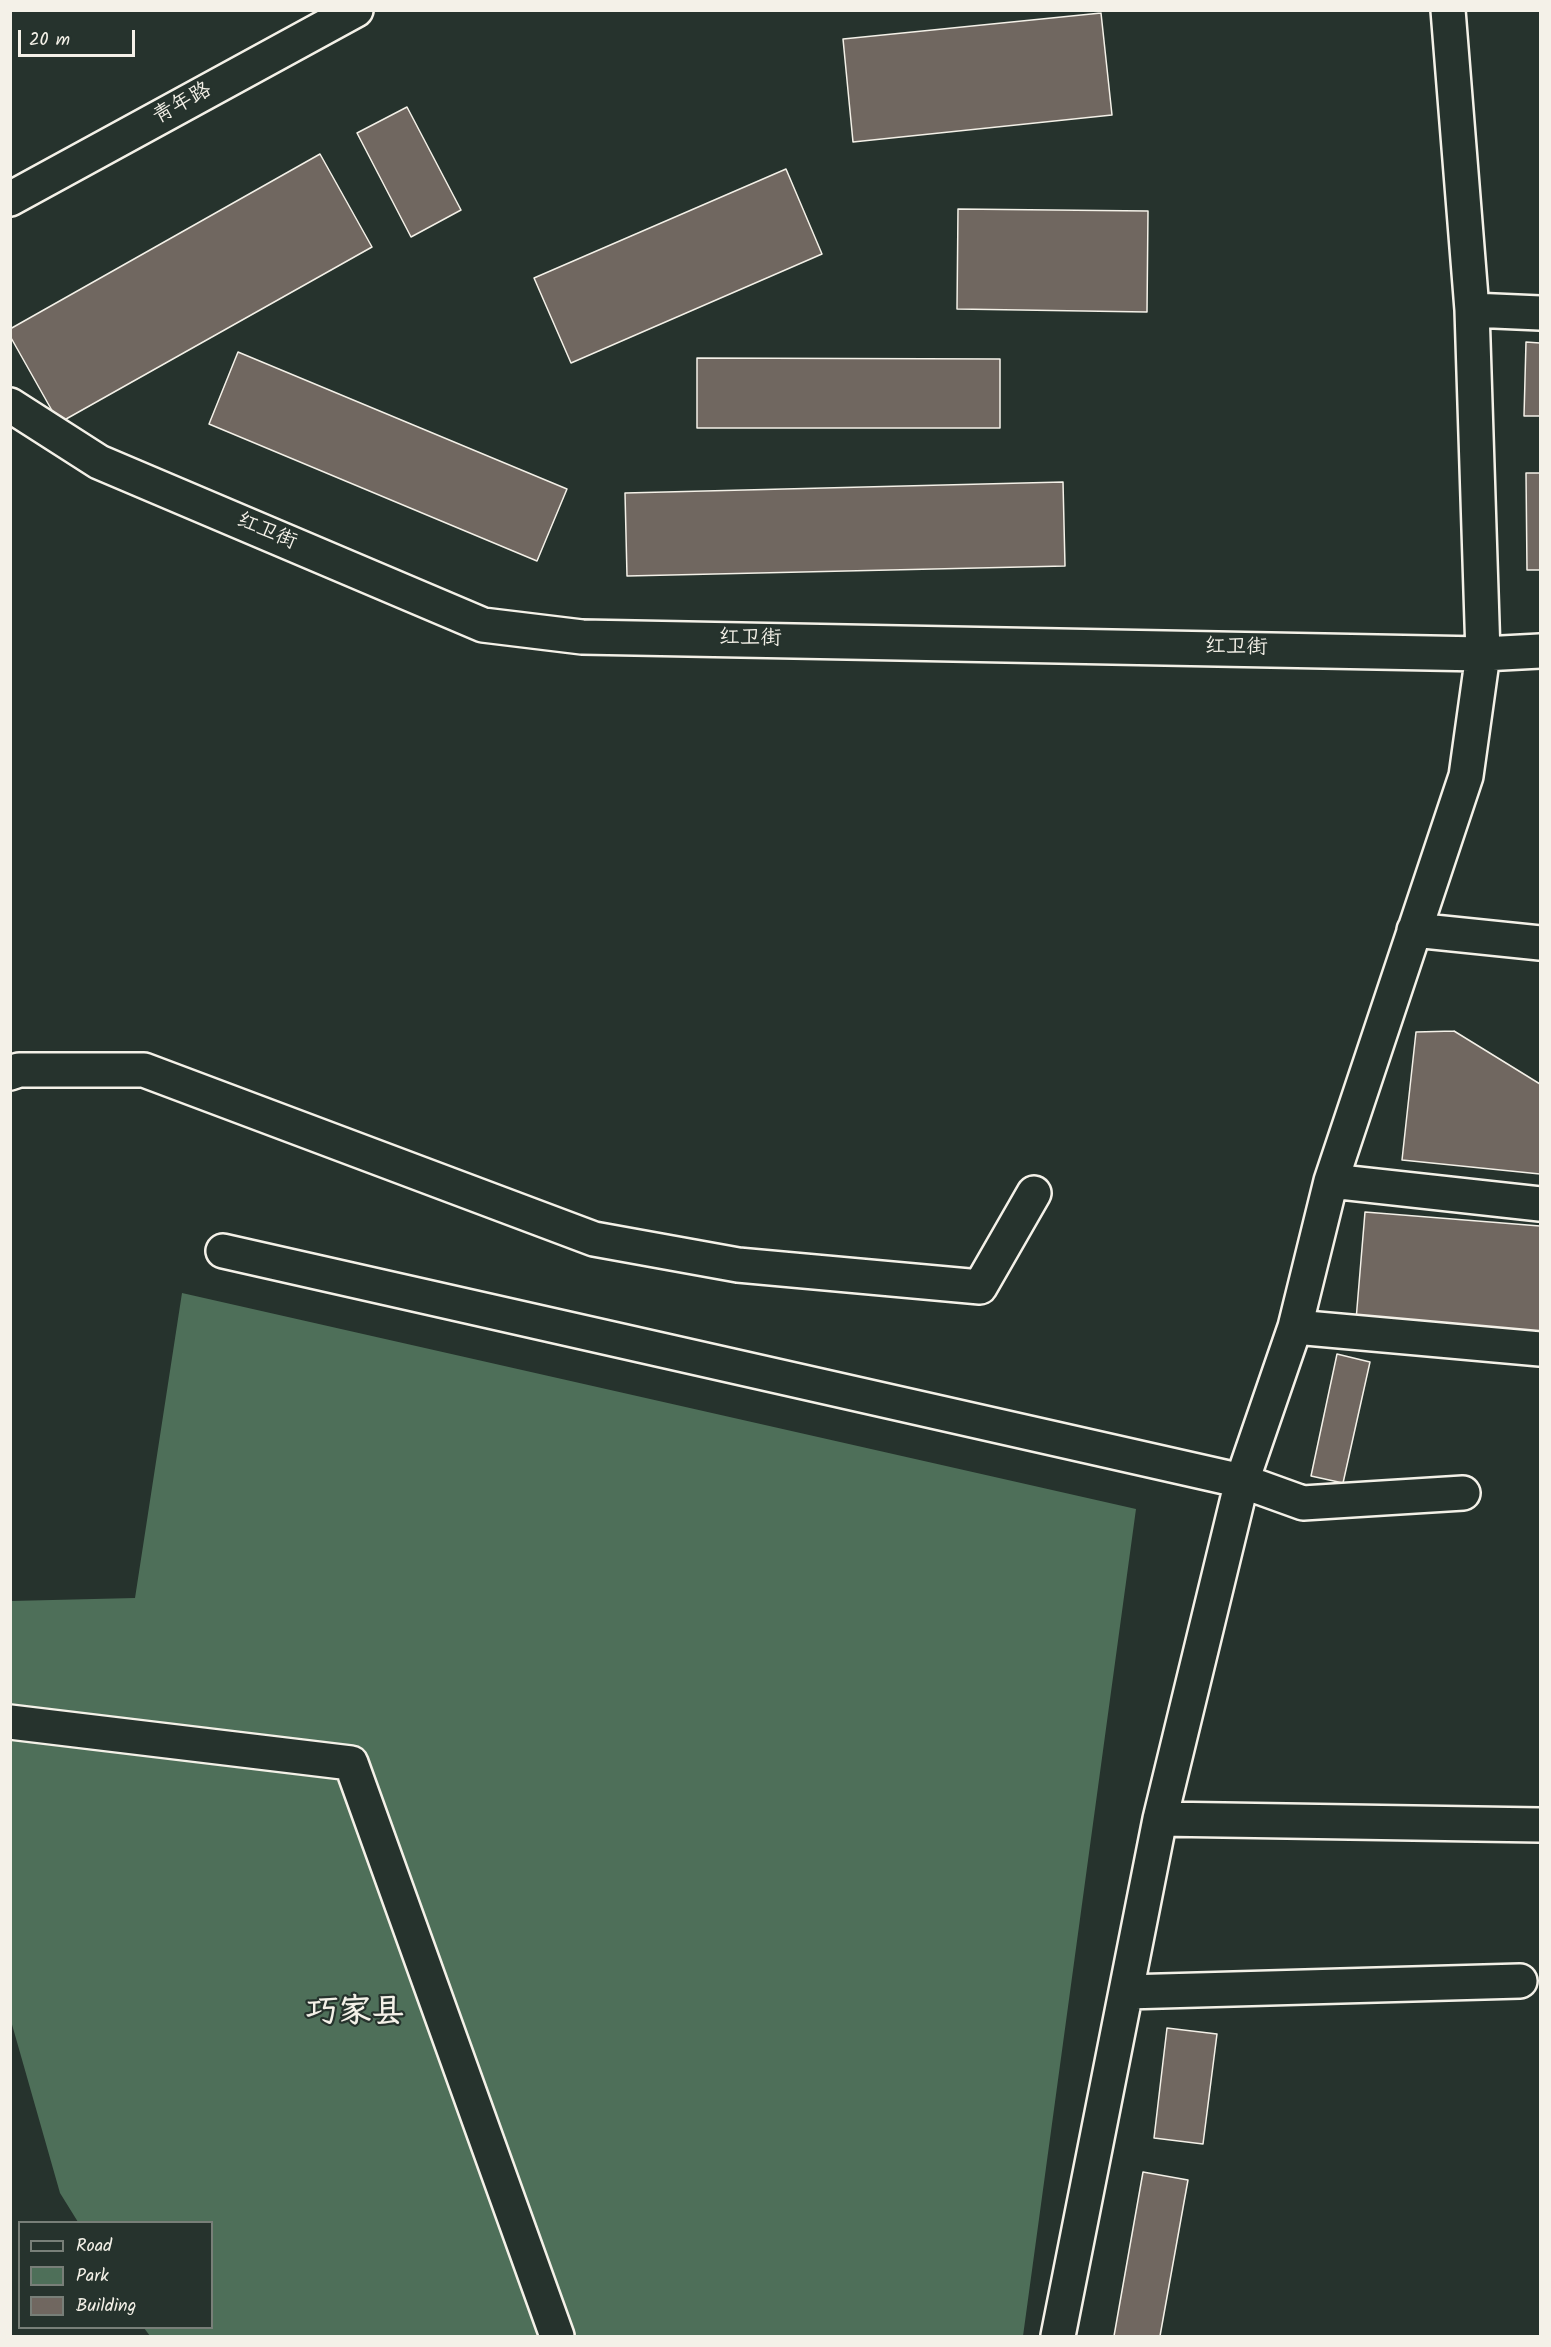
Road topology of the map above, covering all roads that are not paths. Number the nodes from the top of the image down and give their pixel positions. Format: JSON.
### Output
{"nodes":[{"id":1,"x":356,"y":10,"type":"edge"},
{"id":2,"x":1448,"y":10,"type":"edge"},
{"id":3,"x":10,"y":199,"type":"edge"},
{"id":4,"x":1472,"y":310,"type":"junction"},
{"id":5,"x":1540,"y":313,"type":"edge"},
{"id":6,"x":10,"y":405,"type":"edge"},
{"id":7,"x":1540,"y":651,"type":"edge"},
{"id":8,"x":1483,"y":654,"type":"junction"},
{"id":9,"x":1414,"y":930,"type":"junction"},
{"id":10,"x":1540,"y":943,"type":"edge"},
{"id":11,"x":10,"y":1073,"type":"edge"},
{"id":12,"x":1331,"y":1181,"type":"junction"},
{"id":13,"x":1034,"y":1192,"type":"dead end"},
{"id":14,"x":1540,"y":1203,"type":"edge"},
{"id":15,"x":223,"y":1251,"type":"dead end"},
{"id":16,"x":1295,"y":1327,"type":"junction"},
{"id":17,"x":1540,"y":1349,"type":"edge"},
{"id":18,"x":1242,"y":1482,"type":"junction"},
{"id":19,"x":1462,"y":1493,"type":"dead end"},
{"id":20,"x":10,"y":1722,"type":"edge"},
{"id":21,"x":1160,"y":1819,"type":"junction"},
{"id":22,"x":1540,"y":1825,"type":"edge"},
{"id":23,"x":1520,"y":1981,"type":"dead end"},
{"id":24,"x":1126,"y":1992,"type":"junction"},
{"id":25,"x":556,"y":2337,"type":"edge"},
{"id":26,"x":1058,"y":2337,"type":"edge"}],
"edges":[{"from":1,"to":3,"type":"street","name":"青年路"},
{"from":2,"to":4,"type":"street"},
{"from":4,"to":5,"type":"street"},
{"from":4,"to":8,"type":"street"},
{"from":6,"to":8,"type":"street","name":"红卫街"},
{"from":7,"to":8,"type":"street","name":"红卫街"},
{"from":8,"to":9,"type":"street"},
{"from":9,"to":10,"type":"street"},
{"from":9,"to":12,"type":"street"},
{"from":11,"to":13,"type":"street"},
{"from":12,"to":14,"type":"street"},
{"from":12,"to":16,"type":"street"},
{"from":15,"to":18,"type":"street"},
{"from":16,"to":17,"type":"street"},
{"from":16,"to":18,"type":"street"},
{"from":18,"to":19,"type":"street"},
{"from":18,"to":21,"type":"street"},
{"from":20,"to":25,"type":"street"},
{"from":21,"to":22,"type":"street"},
{"from":21,"to":24,"type":"street"},
{"from":23,"to":24,"type":"street"},
{"from":24,"to":26,"type":"street"}]}
